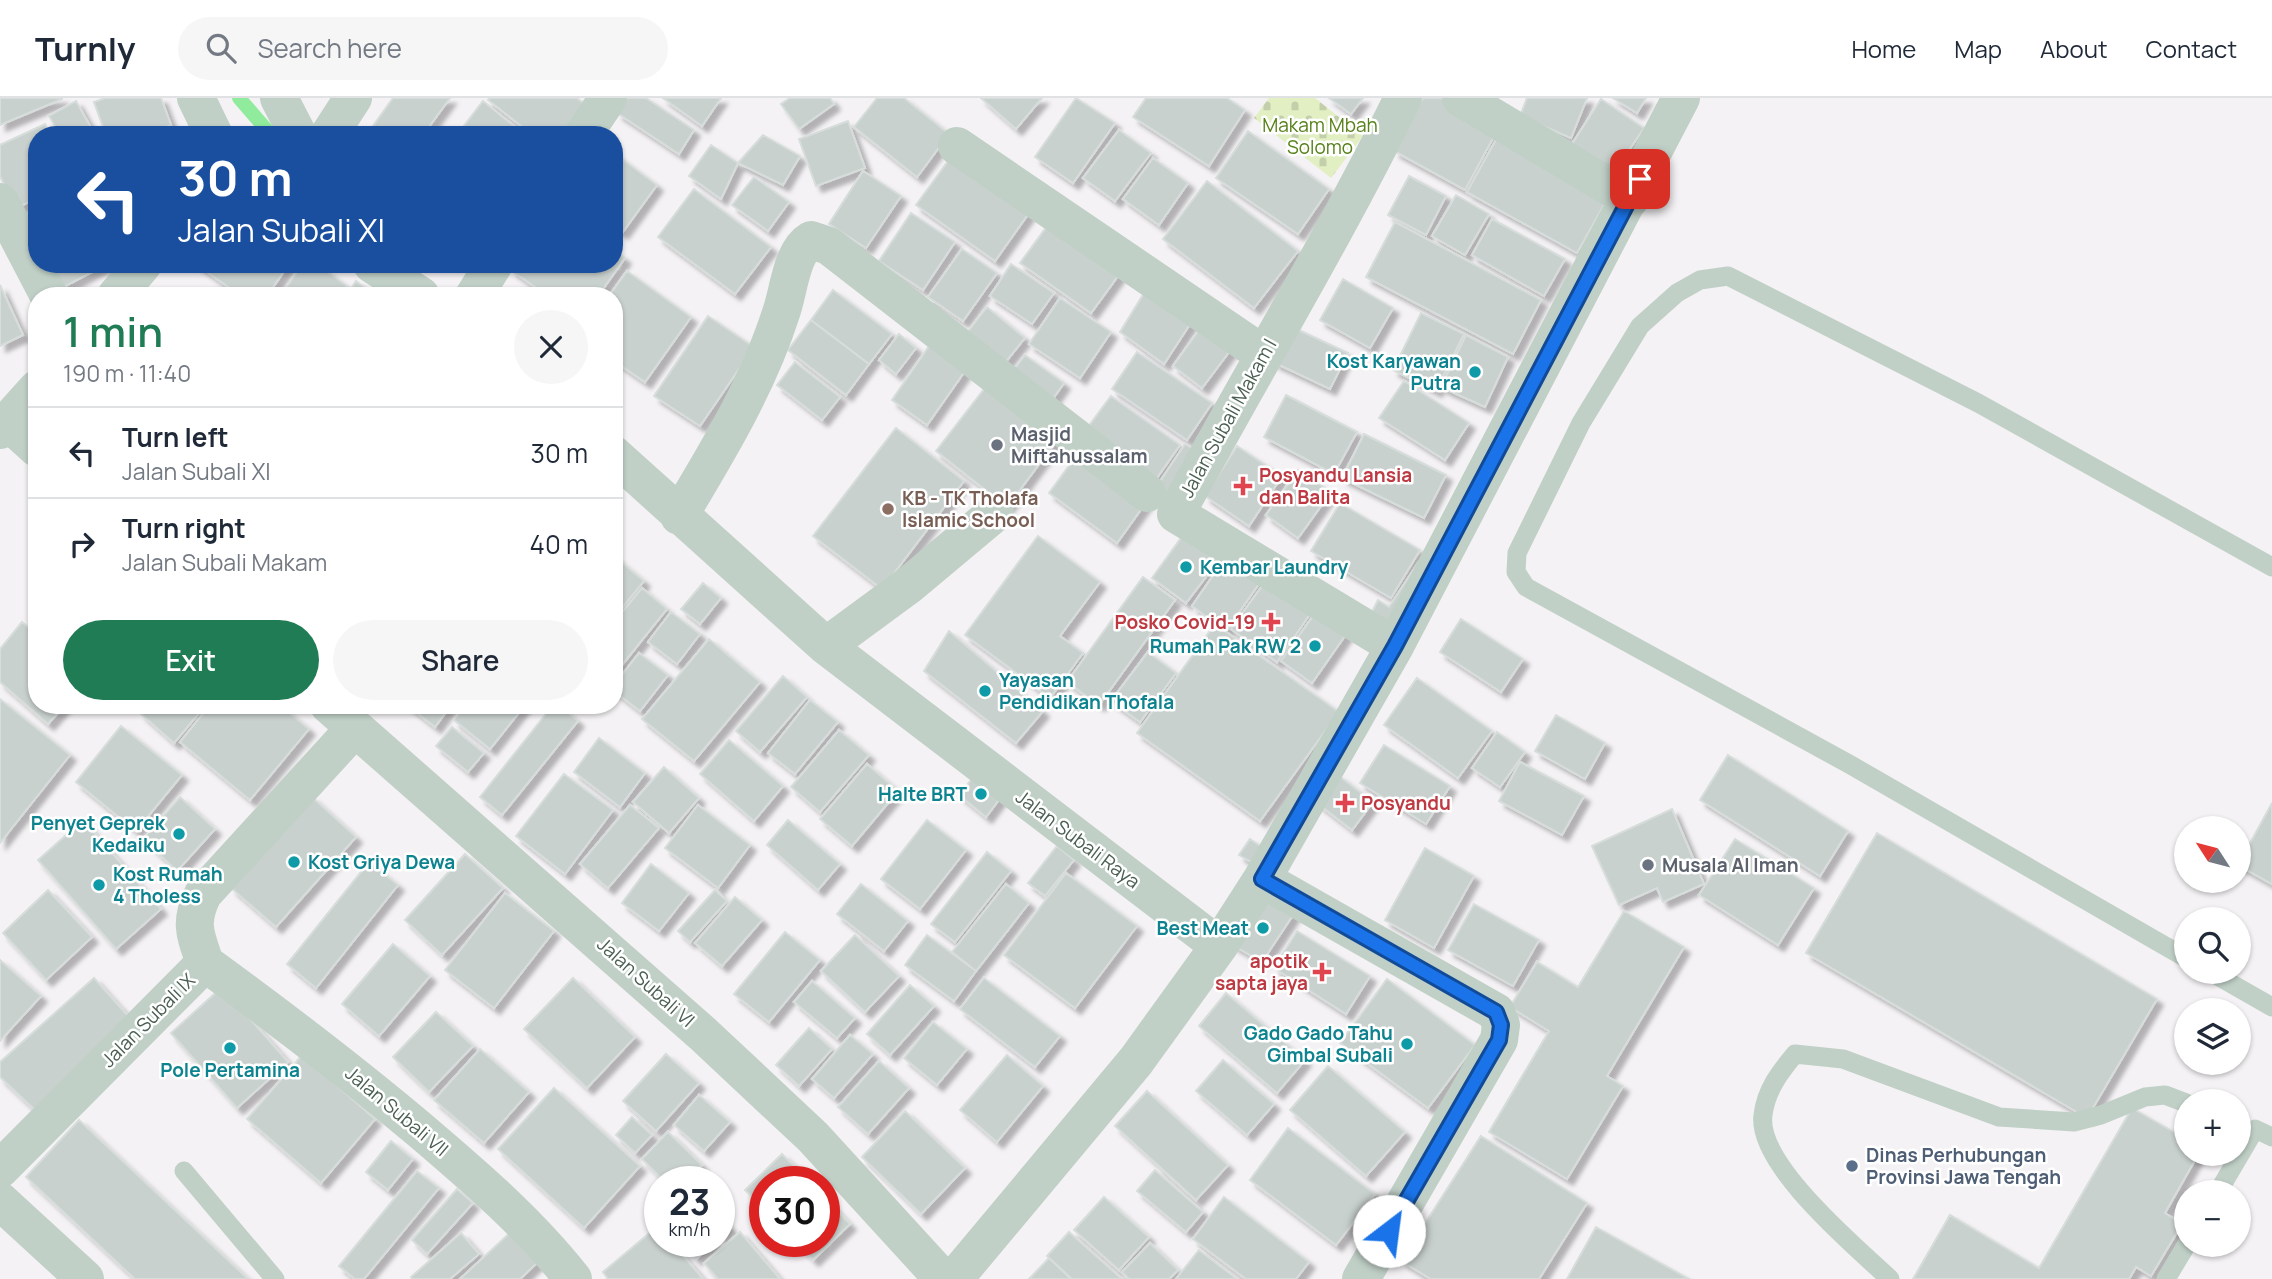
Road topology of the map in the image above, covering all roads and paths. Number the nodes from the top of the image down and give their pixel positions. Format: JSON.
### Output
{"nodes":[{"id":1,"x":196,"y":98,"type":"edge"},
{"id":2,"x":279,"y":98,"type":"edge"},
{"id":3,"x":353,"y":98,"type":"edge"},
{"id":4,"x":608,"y":98,"type":"edge"},
{"id":5,"x":1403,"y":98,"type":"edge"},
{"id":6,"x":1461,"y":98,"type":"edge"},
{"id":7,"x":1681,"y":98,"type":"edge"},
{"id":8,"x":210,"y":126,"type":"edge"},
{"id":9,"x":293,"y":126,"type":"edge"},
{"id":10,"x":335,"y":126,"type":"edge"},
{"id":11,"x":589,"y":126,"type":"edge"},
{"id":12,"x":957,"y":146,"type":"dead end"},
{"id":13,"x":1630,"y":199,"type":"junction"},
{"id":14,"x":0,"y":202,"type":"edge"},
{"id":15,"x":28,"y":256,"type":"edge"},
{"id":16,"x":135,"y":273,"type":"edge"},
{"id":17,"x":386,"y":273,"type":"edge"},
{"id":18,"x":124,"y":287,"type":"edge"},
{"id":19,"x":407,"y":287,"type":"edge"},
{"id":20,"x":1263,"y":354,"type":"junction"},
{"id":21,"x":28,"y":399,"type":"edge"},
{"id":22,"x":4,"y":426,"type":"edge"},
{"id":23,"x":28,"y":441,"type":"edge"},
{"id":24,"x":623,"y":463,"type":"edge"},
{"id":25,"x":1147,"y":493,"type":"dead end"},
{"id":26,"x":995,"y":513,"type":"dead end"},
{"id":27,"x":679,"y":516,"type":"junction"},
{"id":28,"x":2272,"y":567,"type":"edge"},
{"id":29,"x":826,"y":646,"type":"junction"},
{"id":30,"x":1395,"y":646,"type":"junction"},
{"id":31,"x":338,"y":714,"type":"edge"},
{"id":32,"x":342,"y":714,"type":"edge"},
{"id":33,"x":1262,"y":879,"type":"junction"},
{"id":34,"x":1219,"y":946,"type":"junction"},
{"id":35,"x":2174,"y":951,"type":"edge"},
{"id":36,"x":205,"y":963,"type":"junction"},
{"id":37,"x":2232,"y":984,"type":"edge"},
{"id":38,"x":2271,"y":1006,"type":"edge"},
{"id":39,"x":2174,"y":1098,"type":"edge"},
{"id":40,"x":2255,"y":1130,"type":"edge"},
{"id":41,"x":0,"y":1169,"type":"edge"},
{"id":42,"x":184,"y":1171,"type":"dead end"},
{"id":43,"x":2225,"y":1180,"type":"edge"},
{"id":44,"x":0,"y":1201,"type":"edge"},
{"id":45,"x":2179,"y":1257,"type":"edge"},
{"id":46,"x":85,"y":1279,"type":"edge"},
{"id":47,"x":275,"y":1279,"type":"edge"},
{"id":48,"x":573,"y":1279,"type":"edge"},
{"id":49,"x":943,"y":1279,"type":"edge"},
{"id":50,"x":954,"y":1279,"type":"edge"},
{"id":51,"x":1361,"y":1279,"type":"edge"},
{"id":52,"x":1890,"y":1279,"type":"edge"},
{"id":53,"x":2166,"y":1279,"type":"edge"}],
"edges":[{"from":1,"to":8,"type":"street"},
{"from":2,"to":9,"type":"street"},
{"from":3,"to":10,"type":"street"},
{"from":4,"to":11,"type":"street"},
{"from":5,"to":20,"type":"street","name":"Jalan Subali Makam I"},
{"from":6,"to":13,"type":"street"},
{"from":7,"to":13,"type":"street"},
{"from":12,"to":20,"type":"street"},
{"from":13,"to":30,"type":"street"},
{"from":14,"to":15,"type":"street"},
{"from":16,"to":18,"type":"street"},
{"from":17,"to":19,"type":"street"},
{"from":20,"to":30,"type":"street","name":"Jalan Subali Makam I"},
{"from":21,"to":22,"type":"street"},
{"from":22,"to":23,"type":"street"},
{"from":24,"to":27,"type":"street","name":"Jalan Subali Raya"},
{"from":25,"to":27,"type":"street"},
{"from":26,"to":29,"type":"street"},
{"from":27,"to":29,"type":"street","name":"Jalan Subali Raya"},
{"from":28,"to":35,"type":"lane"},
{"from":29,"to":34,"type":"street","name":"Jalan Subali Raya"},
{"from":30,"to":33,"type":"street"},
{"from":31,"to":36,"type":"street","name":"Jalan Subali IX"},
{"from":32,"to":49,"type":"street","name":"Jalan Subali VI"},
{"from":33,"to":34,"type":"street"},
{"from":33,"to":51,"type":"street"},
{"from":34,"to":50,"type":"street"},
{"from":36,"to":41,"type":"street","name":"Jalan Subali IX"},
{"from":36,"to":48,"type":"street","name":"Jalan Subali VII"},
{"from":37,"to":38,"type":"lane"},
{"from":39,"to":52,"type":"lane"},
{"from":40,"to":43,"type":"lane"},
{"from":42,"to":47,"type":"lane"},
{"from":44,"to":46,"type":"street"},
{"from":45,"to":53,"type":"lane"}]}
